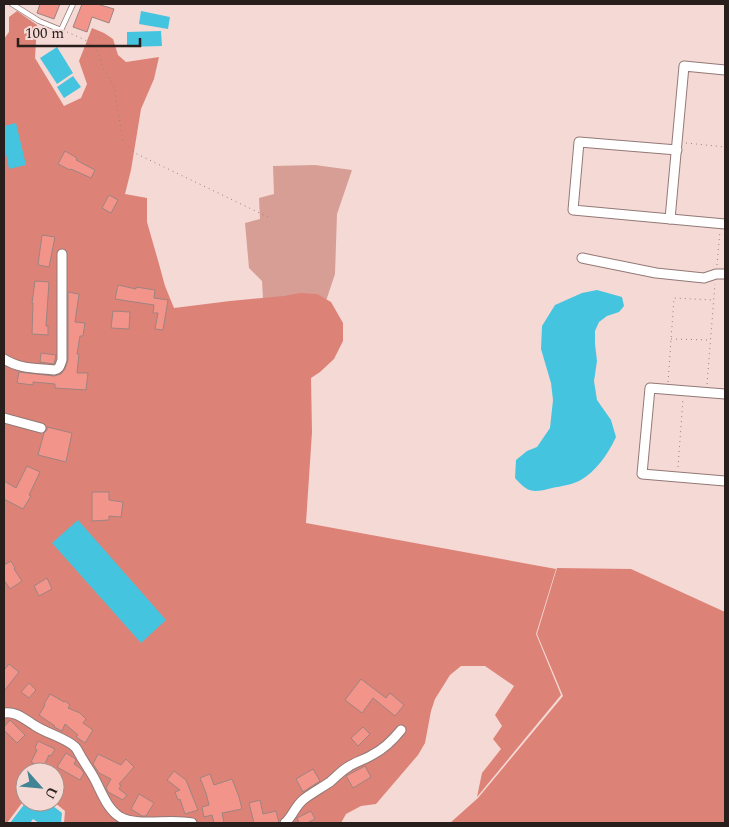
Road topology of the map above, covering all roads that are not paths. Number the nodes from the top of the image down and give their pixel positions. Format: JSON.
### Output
{"nodes":[{"id":1,"x":12,"y":4,"type":"edge"},
{"id":2,"x":73,"y":4,"type":"edge"},
{"id":3,"x":725,"y":70,"type":"edge"},
{"id":4,"x":677,"y":146,"type":"junction"},
{"id":5,"x":670,"y":219,"type":"junction"},
{"id":6,"x":723,"y":224,"type":"edge"},
{"id":7,"x":62,"y":254,"type":"dead end"},
{"id":8,"x":582,"y":258,"type":"dead end"},
{"id":9,"x":721,"y":274,"type":"edge"},
{"id":10,"x":4,"y":360,"type":"edge"},
{"id":11,"x":725,"y":394,"type":"edge"},
{"id":12,"x":4,"y":418,"type":"edge"},
{"id":13,"x":41,"y":428,"type":"dead end"},
{"id":14,"x":725,"y":481,"type":"edge"},
{"id":15,"x":4,"y":713,"type":"edge"},
{"id":16,"x":401,"y":730,"type":"dead end"},
{"id":17,"x":192,"y":823,"type":"edge"},
{"id":18,"x":285,"y":823,"type":"edge"}],
"edges":[{"from":1,"to":2,"type":"lane"},
{"from":3,"to":4,"type":"street"},
{"from":4,"to":5,"type":"street"},
{"from":4,"to":5,"type":"street"},
{"from":5,"to":6,"type":"street"},
{"from":7,"to":10,"type":"street"},
{"from":8,"to":9,"type":"street"},
{"from":11,"to":14,"type":"street"},
{"from":12,"to":13,"type":"street"},
{"from":15,"to":17,"type":"street"},
{"from":16,"to":18,"type":"street"}]}
